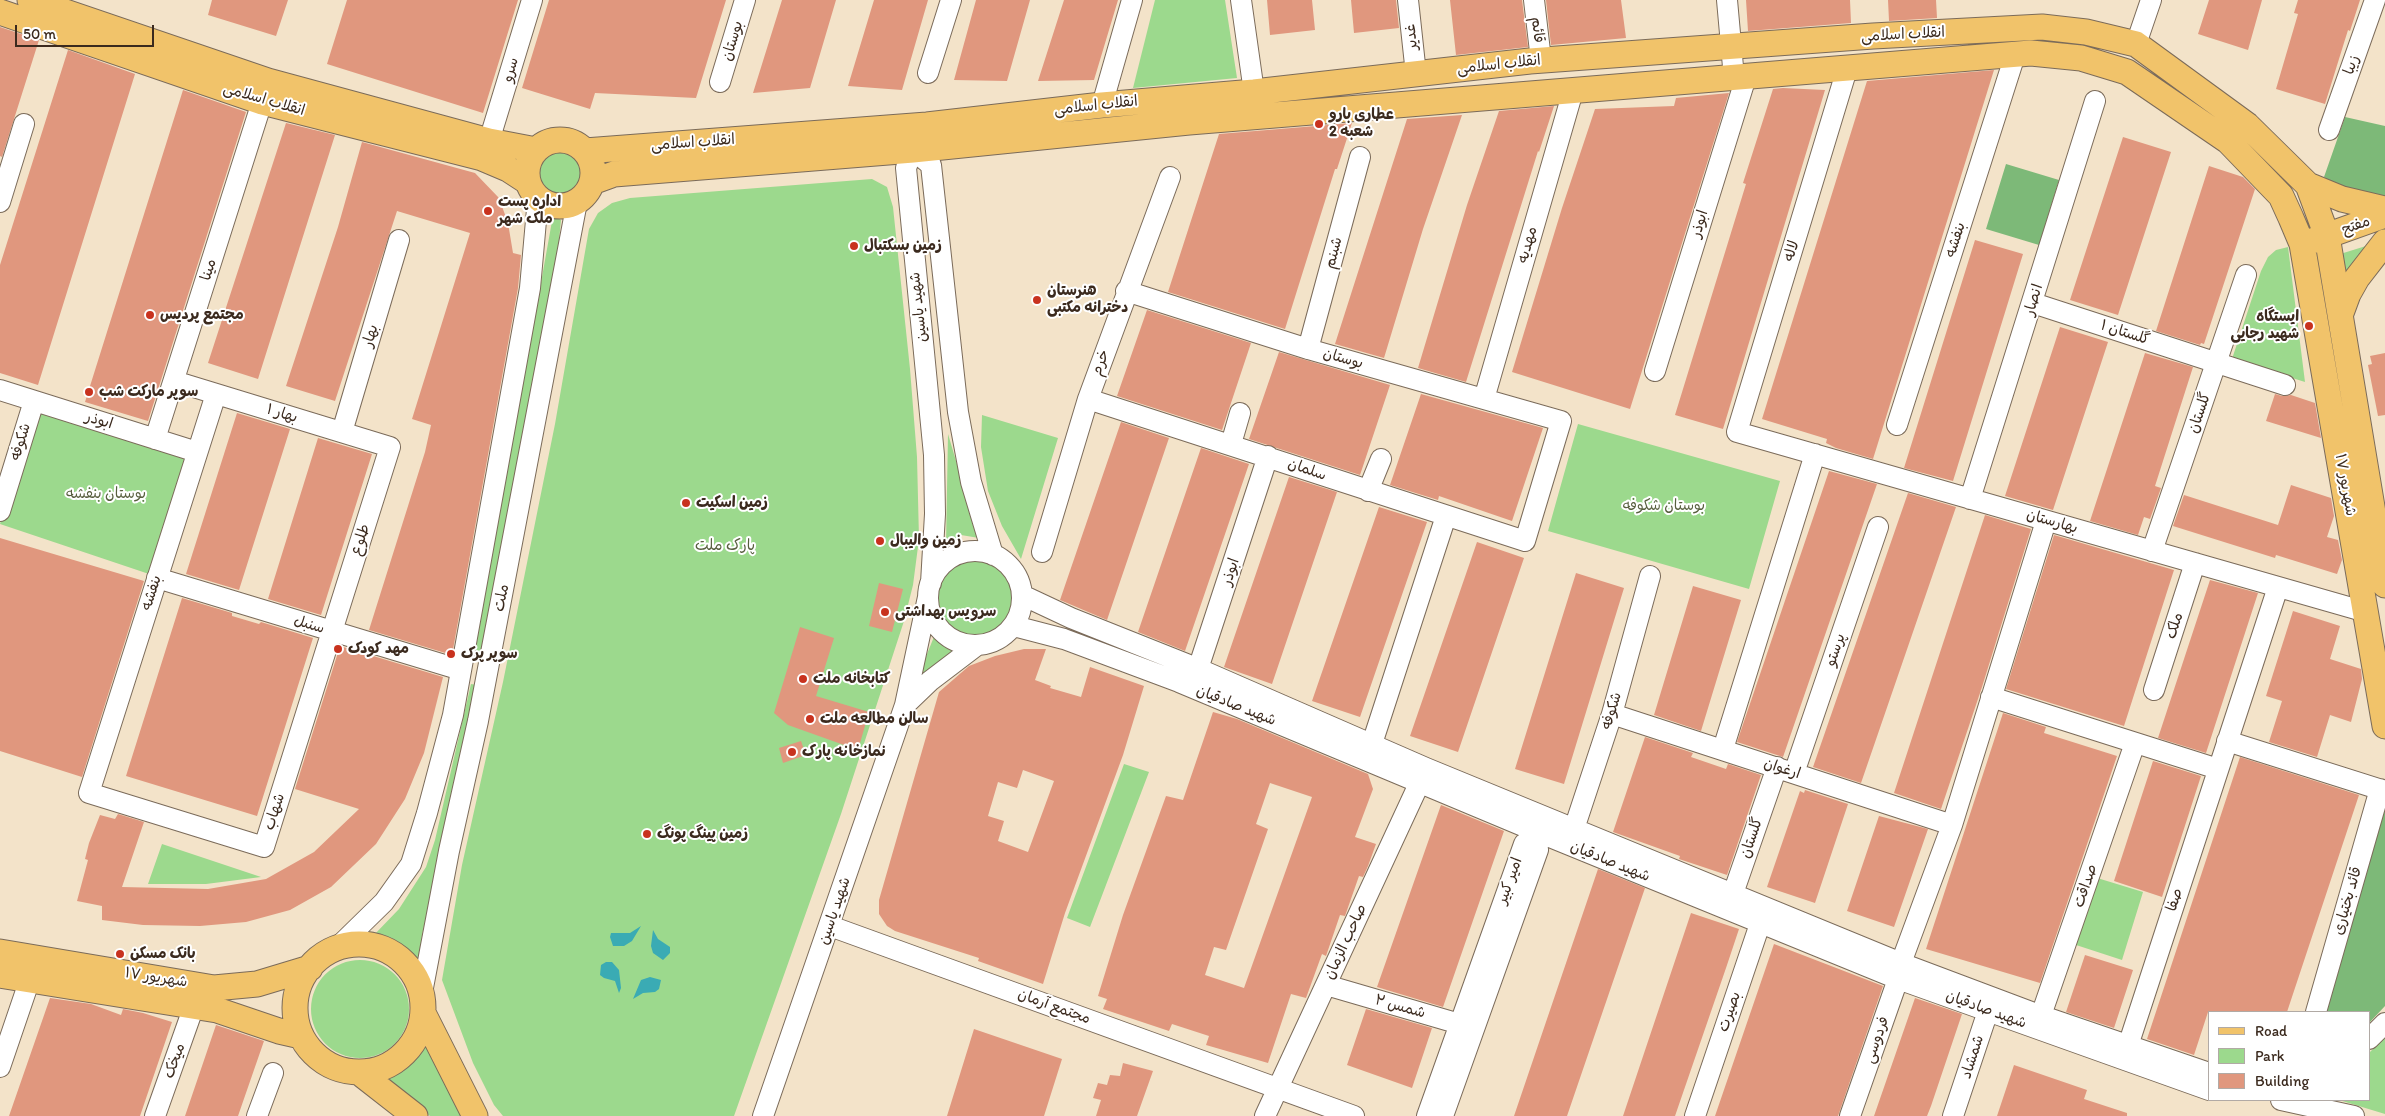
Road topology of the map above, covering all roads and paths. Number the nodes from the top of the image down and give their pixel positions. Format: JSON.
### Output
{"nodes":[{"id":1,"x":30,"y":0,"type":"edge"},
{"id":2,"x":532,"y":0,"type":"edge"},
{"id":3,"x":746,"y":0,"type":"edge"},
{"id":4,"x":951,"y":0,"type":"edge"},
{"id":5,"x":1132,"y":0,"type":"edge"},
{"id":6,"x":1241,"y":0,"type":"edge"},
{"id":7,"x":1408,"y":0,"type":"edge"},
{"id":8,"x":1534,"y":0,"type":"edge"},
{"id":9,"x":1726,"y":0,"type":"edge"},
{"id":10,"x":2151,"y":0,"type":"edge"},
{"id":11,"x":2375,"y":0,"type":"edge"},
{"id":12,"x":0,"y":12,"type":"edge"},
{"id":13,"x":2136,"y":44,"type":"junction"},
{"id":14,"x":1731,"y":46,"type":"junction"},
{"id":15,"x":2016,"y":55,"type":"junction"},
{"id":16,"x":1541,"y":60,"type":"junction"},
{"id":17,"x":1848,"y":69,"type":"junction"},
{"id":18,"x":928,"y":73,"type":"dead end"},
{"id":19,"x":1416,"y":74,"type":"junction"},
{"id":20,"x":1740,"y":78,"type":"junction"},
{"id":21,"x":720,"y":82,"type":"dead end"},
{"id":22,"x":1254,"y":92,"type":"junction"},
{"id":23,"x":1573,"y":92,"type":"junction"},
{"id":24,"x":2095,"y":101,"type":"dead end"},
{"id":25,"x":262,"y":102,"type":"junction"},
{"id":26,"x":1102,"y":105,"type":"junction"},
{"id":27,"x":24,"y":124,"type":"dead end"},
{"id":28,"x":2329,"y":130,"type":"dead end"},
{"id":29,"x":913,"y":138,"type":"junction"},
{"id":30,"x":489,"y":141,"type":"junction"},
{"id":31,"x":536,"y":150,"type":"junction"},
{"id":32,"x":585,"y":151,"type":"junction"},
{"id":33,"x":1360,"y":157,"type":"dead end"},
{"id":34,"x":1170,"y":177,"type":"dead end"},
{"id":35,"x":592,"y":182,"type":"junction"},
{"id":36,"x":2308,"y":185,"type":"junction"},
{"id":37,"x":533,"y":190,"type":"junction"},
{"id":38,"x":0,"y":202,"type":"edge"},
{"id":39,"x":576,"y":202,"type":"junction"},
{"id":40,"x":2385,"y":209,"type":"edge"},
{"id":41,"x":2385,"y":215,"type":"edge"},
{"id":42,"x":2385,"y":232,"type":"edge"},
{"id":43,"x":399,"y":240,"type":"dead end"},
{"id":44,"x":2385,"y":242,"type":"edge"},
{"id":45,"x":2329,"y":245,"type":"junction"},
{"id":46,"x":2304,"y":252,"type":"junction"},
{"id":47,"x":2246,"y":276,"type":"dead end"},
{"id":48,"x":1126,"y":291,"type":"junction"},
{"id":49,"x":2033,"y":303,"type":"junction"},
{"id":50,"x":2341,"y":313,"type":"junction"},
{"id":51,"x":1308,"y":349,"type":"junction"},
{"id":52,"x":2217,"y":363,"type":"junction"},
{"id":53,"x":1655,"y":371,"type":"dead end"},
{"id":54,"x":174,"y":381,"type":"junction"},
{"id":55,"x":2285,"y":385,"type":"dead end"},
{"id":56,"x":0,"y":390,"type":"edge"},
{"id":57,"x":216,"y":394,"type":"junction"},
{"id":58,"x":1088,"y":399,"type":"junction"},
{"id":59,"x":1484,"y":399,"type":"junction"},
{"id":60,"x":34,"y":401,"type":"junction"},
{"id":61,"x":1240,"y":413,"type":"dead end"},
{"id":62,"x":1897,"y":425,"type":"dead end"},
{"id":63,"x":342,"y":432,"type":"junction"},
{"id":64,"x":1737,"y":432,"type":"joint"},
{"id":65,"x":155,"y":439,"type":"junction"},
{"id":66,"x":1231,"y":444,"type":"junction"},
{"id":67,"x":390,"y":447,"type":"joint"},
{"id":68,"x":197,"y":452,"type":"junction"},
{"id":69,"x":1815,"y":454,"type":"junction"},
{"id":70,"x":1268,"y":456,"type":"junction"},
{"id":71,"x":1381,"y":459,"type":"dead end"},
{"id":72,"x":1368,"y":491,"type":"junction"},
{"id":73,"x":1970,"y":499,"type":"junction"},
{"id":74,"x":0,"y":511,"type":"edge"},
{"id":75,"x":1446,"y":516,"type":"junction"},
{"id":76,"x":2046,"y":520,"type":"junction"},
{"id":77,"x":1878,"y":527,"type":"dead end"},
{"id":78,"x":1525,"y":541,"type":"joint"},
{"id":79,"x":2152,"y":551,"type":"junction"},
{"id":80,"x":1042,"y":552,"type":"dead end"},
{"id":81,"x":993,"y":554,"type":"junction"},
{"id":82,"x":2195,"y":563,"type":"junction"},
{"id":83,"x":1650,"y":576,"type":"dead end"},
{"id":84,"x":156,"y":578,"type":"junction"},
{"id":85,"x":2385,"y":585,"type":"edge"},
{"id":86,"x":2278,"y":587,"type":"junction"},
{"id":87,"x":929,"y":590,"type":"junction"},
{"id":88,"x":1022,"y":596,"type":"junction"},
{"id":89,"x":2376,"y":611,"type":"edge"},
{"id":90,"x":1014,"y":626,"type":"junction"},
{"id":91,"x":331,"y":633,"type":"junction"},
{"id":92,"x":976,"y":646,"type":"junction"},
{"id":93,"x":461,"y":670,"type":"junction"},
{"id":94,"x":1195,"y":678,"type":"junction"},
{"id":95,"x":2154,"y":690,"type":"dead end"},
{"id":96,"x":1991,"y":697,"type":"junction"},
{"id":97,"x":905,"y":705,"type":"junction"},
{"id":98,"x":1612,"y":714,"type":"junction"},
{"id":99,"x":2385,"y":726,"type":"edge"},
{"id":100,"x":2228,"y":741,"type":"junction"},
{"id":101,"x":2135,"y":743,"type":"junction"},
{"id":102,"x":1723,"y":749,"type":"junction"},
{"id":103,"x":1369,"y":752,"type":"junction"},
{"id":104,"x":2218,"y":769,"type":"junction"},
{"id":105,"x":1786,"y":770,"type":"junction"},
{"id":106,"x":1423,"y":776,"type":"junction"},
{"id":107,"x":2383,"y":790,"type":"edge"},
{"id":108,"x":89,"y":793,"type":"joint"},
{"id":109,"x":1952,"y":824,"type":"junction"},
{"id":110,"x":1572,"y":837,"type":"junction"},
{"id":111,"x":1730,"y":902,"type":"junction"},
{"id":112,"x":1763,"y":916,"type":"junction"},
{"id":113,"x":830,"y":926,"type":"junction"},
{"id":114,"x":337,"y":948,"type":"junction"},
{"id":115,"x":0,"y":952,"type":"edge"},
{"id":116,"x":310,"y":968,"type":"junction"},
{"id":117,"x":1900,"y":971,"type":"junction"},
{"id":118,"x":0,"y":975,"type":"edge"},
{"id":119,"x":30,"y":979,"type":"junction"},
{"id":120,"x":1326,"y":985,"type":"junction"},
{"id":121,"x":422,"y":1003,"type":"junction"},
{"id":122,"x":1990,"y":1004,"type":"junction"},
{"id":123,"x":194,"y":1006,"type":"junction"},
{"id":124,"x":2316,"y":1011,"type":"edge"},
{"id":125,"x":2039,"y":1022,"type":"junction"},
{"id":126,"x":2385,"y":1023,"type":"edge"},
{"id":127,"x":1466,"y":1026,"type":"junction"},
{"id":128,"x":301,"y":1036,"type":"junction"},
{"id":129,"x":2370,"y":1038,"type":"edge"},
{"id":130,"x":2125,"y":1052,"type":"junction"},
{"id":131,"x":0,"y":1067,"type":"edge"},
{"id":132,"x":2208,"y":1072,"type":"edge"},
{"id":133,"x":272,"y":1073,"type":"dead end"},
{"id":134,"x":360,"y":1073,"type":"junction"},
{"id":135,"x":1278,"y":1089,"type":"junction"},
{"id":136,"x":2208,"y":1090,"type":"edge"},
{"id":137,"x":2285,"y":1101,"type":"edge"},
{"id":138,"x":155,"y":1116,"type":"edge"},
{"id":139,"x":257,"y":1116,"type":"edge"},
{"id":140,"x":415,"y":1116,"type":"edge"},
{"id":141,"x":475,"y":1116,"type":"edge"},
{"id":142,"x":763,"y":1116,"type":"edge"},
{"id":143,"x":1265,"y":1116,"type":"edge"},
{"id":144,"x":1354,"y":1116,"type":"edge"},
{"id":145,"x":1427,"y":1116,"type":"edge"},
{"id":146,"x":1443,"y":1116,"type":"edge"},
{"id":147,"x":1695,"y":1116,"type":"edge"},
{"id":148,"x":1850,"y":1116,"type":"edge"},
{"id":149,"x":1953,"y":1116,"type":"edge"},
{"id":150,"x":2354,"y":1116,"type":"edge"}],
"edges":[{"from":1,"to":30,"type":"main road","name":"انقلاب اسلامی"},
{"from":2,"to":30,"type":"street","name":"سرو"},
{"from":3,"to":21,"type":"street","name":"بوستان"},
{"from":4,"to":18,"type":"street"},
{"from":5,"to":26,"type":"street"},
{"from":6,"to":22,"type":"street"},
{"from":7,"to":19,"type":"street","name":"غدیر"},
{"from":8,"to":16,"type":"street","name":"قائم"},
{"from":9,"to":14,"type":"street"},
{"from":10,"to":13,"type":"street"},
{"from":11,"to":28,"type":"street","name":"زیبا"},
{"from":12,"to":25,"type":"main road","name":"انقلاب اسلامی"},
{"from":13,"to":14,"type":"main road","name":"انقلاب اسلامی"},
{"from":13,"to":36,"type":"main road","name":"انقلاب اسلامی"},
{"from":14,"to":16,"type":"main road","name":"انقلاب اسلامی"},
{"from":14,"to":20,"type":"street"},
{"from":15,"to":17,"type":"main road","name":"انقلاب اسلامی"},
{"from":15,"to":46,"type":"main road","name":"انقلاب اسلامی"},
{"from":15,"to":62,"type":"street","name":"بنفشه"},
{"from":16,"to":19,"type":"main road","name":"انقلاب اسلامی"},
{"from":17,"to":20,"type":"main road","name":"انقلاب اسلامی"},
{"from":17,"to":64,"type":"street","name":"لاله"},
{"from":19,"to":22,"type":"main road","name":"انقلاب اسلامی"},
{"from":20,"to":23,"type":"main road","name":"انقلاب اسلامی"},
{"from":20,"to":53,"type":"street","name":"ابوذر"},
{"from":22,"to":26,"type":"main road","name":"انقلاب اسلامی"},
{"from":23,"to":29,"type":"main road","name":"انقلاب اسلامی"},
{"from":23,"to":59,"type":"street","name":"مهدیه"},
{"from":24,"to":49,"type":"street","name":"انصار"},
{"from":25,"to":37,"type":"main road","name":"انقلاب اسلامی"},
{"from":25,"to":54,"type":"street","name":"مینا"},
{"from":26,"to":29,"type":"main road","name":"انقلاب اسلامی"},
{"from":27,"to":38,"type":"street"},
{"from":29,"to":32,"type":"main road","name":"انقلاب اسلامی"},
{"from":29,"to":35,"type":"main road","name":"انقلاب اسلامی"},
{"from":29,"to":81,"type":"street","name":"شهید یاسین"},
{"from":29,"to":87,"type":"street","name":"شهید یاسین"},
{"from":30,"to":31,"type":"main road","name":"انقلاب اسلامی"},
{"from":31,"to":32,"type":"main road"},
{"from":31,"to":37,"type":"main road"},
{"from":32,"to":35,"type":"main road"},
{"from":33,"to":51,"type":"street","name":"شبنم"},
{"from":34,"to":48,"type":"street","name":"خرم"},
{"from":35,"to":39,"type":"main road"},
{"from":36,"to":40,"type":"main road"},
{"from":36,"to":45,"type":"main road","name":"انقلاب اسلامی"},
{"from":37,"to":39,"type":"main road","name":"انقلاب اسلامی"},
{"from":37,"to":93,"type":"street","name":"ملت"},
{"from":39,"to":121,"type":"street","name":"ملت"},
{"from":41,"to":45,"type":"main road","name":"مفتح"},
{"from":42,"to":45,"type":"main road","name":"مفتح"},
{"from":43,"to":63,"type":"street","name":"بهار"},
{"from":44,"to":50,"type":"main road"},
{"from":45,"to":46,"type":"main road"},
{"from":45,"to":50,"type":"main road","name":"۱۷ شهریور"},
{"from":46,"to":89,"type":"main road","name":"۱۷ شهریور"},
{"from":47,"to":52,"type":"street","name":"گلستان"},
{"from":48,"to":51,"type":"street","name":"بوستان"},
{"from":48,"to":58,"type":"street","name":"خرم"},
{"from":49,"to":52,"type":"street","name":"گلستان ۱"},
{"from":49,"to":73,"type":"street","name":"انصار"},
{"from":50,"to":85,"type":"main road","name":"۱۷ شهریور"},
{"from":51,"to":59,"type":"street","name":"بوستان"},
{"from":52,"to":55,"type":"street","name":"گلستان ۱"},
{"from":52,"to":79,"type":"street","name":"گلستان"},
{"from":54,"to":57,"type":"street","name":"بهار ۱"},
{"from":54,"to":65,"type":"street","name":"مینا"},
{"from":56,"to":60,"type":"street","name":"ابوذر"},
{"from":57,"to":63,"type":"street","name":"بهار ۱"},
{"from":57,"to":68,"type":"street","name":"بنفشه"},
{"from":58,"to":66,"type":"street","name":"سلمان"},
{"from":58,"to":80,"type":"street","name":"خرم"},
{"from":59,"to":78,"type":"street","name":"بوستان"},
{"from":60,"to":65,"type":"street","name":"ابوذر"},
{"from":60,"to":74,"type":"street","name":"شکوفه"},
{"from":61,"to":66,"type":"street"},
{"from":63,"to":67,"type":"street","name":"بهار ۱"},
{"from":64,"to":69,"type":"street","name":"بهارستان"},
{"from":65,"to":68,"type":"street","name":"ابوذر"},
{"from":66,"to":70,"type":"street","name":"سلمان"},
{"from":67,"to":91,"type":"street","name":"طلوع"},
{"from":68,"to":84,"type":"street","name":"بنفشه"},
{"from":69,"to":73,"type":"street","name":"بهارستان"},
{"from":69,"to":102,"type":"street"},
{"from":70,"to":72,"type":"street","name":"سلمان"},
{"from":70,"to":94,"type":"street","name":"ابوذر"},
{"from":71,"to":72,"type":"street"},
{"from":72,"to":75,"type":"street","name":"سلمان"},
{"from":73,"to":76,"type":"street","name":"بهارستان"},
{"from":75,"to":78,"type":"street","name":"سلمان"},
{"from":75,"to":103,"type":"street"},
{"from":76,"to":79,"type":"street","name":"بهارستان"},
{"from":76,"to":96,"type":"street"},
{"from":77,"to":105,"type":"street","name":"پرستو"},
{"from":79,"to":82,"type":"street","name":"بهارستان"},
{"from":81,"to":87,"type":"street","name":"شهید یاسین"},
{"from":81,"to":88,"type":"street"},
{"from":82,"to":86,"type":"street","name":"بهارستان"},
{"from":82,"to":95,"type":"street","name":"ملک"},
{"from":83,"to":98,"type":"street","name":"شکوفه"},
{"from":84,"to":91,"type":"street","name":"سنبل"},
{"from":84,"to":108,"type":"street","name":"بنفشه"},
{"from":86,"to":89,"type":"street","name":"بهارستان"},
{"from":86,"to":100,"type":"street","name":"صفا"},
{"from":87,"to":92,"type":"street","name":"شهید یاسین"},
{"from":87,"to":97,"type":"street","name":"شهید یاسین"},
{"from":88,"to":90,"type":"street"},
{"from":88,"to":94,"type":"street","name":"شهید صادقیان"},
{"from":89,"to":99,"type":"main road","name":"۱۷ شهریور"},
{"from":90,"to":92,"type":"street","name":"شهید یاسین"},
{"from":90,"to":94,"type":"street","name":"شهید صادقیان"},
{"from":91,"to":93,"type":"street","name":"سنبل"},
{"from":91,"to":108,"type":"street","name":"شهاب"},
{"from":92,"to":97,"type":"street","name":"شهید یاسین"},
{"from":93,"to":114,"type":"street","name":"ملت"},
{"from":94,"to":103,"type":"street","name":"شهید صادقیان"},
{"from":96,"to":101,"type":"street"},
{"from":96,"to":109,"type":"street"},
{"from":97,"to":113,"type":"street","name":"شهید یاسین"},
{"from":98,"to":102,"type":"street","name":"ارغوان"},
{"from":98,"to":110,"type":"street","name":"شکوفه"},
{"from":100,"to":104,"type":"street","name":"صفا"},
{"from":100,"to":107,"type":"street"},
{"from":101,"to":104,"type":"street"},
{"from":101,"to":125,"type":"street","name":"صداقت"},
{"from":102,"to":105,"type":"street","name":"ارغوان"},
{"from":103,"to":106,"type":"street","name":"شهید صادقیان"},
{"from":104,"to":130,"type":"street","name":"صفا"},
{"from":105,"to":109,"type":"street","name":"ارغوان"},
{"from":105,"to":111,"type":"street","name":"گلستان"},
{"from":106,"to":110,"type":"street","name":"شهید صادقیان"},
{"from":106,"to":120,"type":"street","name":"صاحب الزمان"},
{"from":107,"to":124,"type":"street","name":"قائد بختیاری"},
{"from":109,"to":117,"type":"street"},
{"from":110,"to":111,"type":"street","name":"شهید صادقیان"},
{"from":111,"to":112,"type":"street","name":"شهید صادقیان"},
{"from":112,"to":117,"type":"street","name":"شهید صادقیان"},
{"from":112,"to":147,"type":"street","name":"بصیرت"},
{"from":113,"to":135,"type":"street","name":"مجتمع آرمان"},
{"from":113,"to":142,"type":"street","name":"شهید یاسین"},
{"from":114,"to":116,"type":"main road"},
{"from":114,"to":121,"type":"main road"},
{"from":115,"to":116,"type":"main road","name":"۱۷ شهریور"},
{"from":116,"to":128,"type":"main road"},
{"from":117,"to":122,"type":"street","name":"شهید صادقیان"},
{"from":117,"to":148,"type":"street","name":"فردوسی"},
{"from":118,"to":119,"type":"main road","name":"۱۷ شهریور"},
{"from":119,"to":123,"type":"main road","name":"۱۷ شهریور"},
{"from":119,"to":131,"type":"street"},
{"from":120,"to":127,"type":"street","name":"شمس ۲"},
{"from":120,"to":135,"type":"street","name":"صاحب الزمان"},
{"from":121,"to":134,"type":"main road"},
{"from":121,"to":141,"type":"main road"},
{"from":122,"to":125,"type":"street","name":"شهید صادقیان"},
{"from":122,"to":149,"type":"street","name":"شمشاد"},
{"from":123,"to":128,"type":"main road","name":"۱۷ شهریور"},
{"from":123,"to":138,"type":"street","name":"میخک"},
{"from":125,"to":130,"type":"street","name":"شهید صادقیان"},
{"from":126,"to":129,"type":"street"},
{"from":127,"to":127,"type":"street","name":"امیر کبیر"},
{"from":127,"to":145,"type":"street","name":"امیر کبیر"},
{"from":127,"to":146,"type":"street","name":"امیر کبیر"},
{"from":128,"to":134,"type":"main road"},
{"from":130,"to":132,"type":"street","name":"شهید صادقیان"},
{"from":130,"to":136,"type":"street","name":"شهید صادقیان"},
{"from":133,"to":139,"type":"street"},
{"from":134,"to":140,"type":"main road"},
{"from":135,"to":143,"type":"street","name":"صاحب الزمان"},
{"from":135,"to":144,"type":"street","name":"مجتمع آرمان"},
{"from":137,"to":150,"type":"street"}]}
